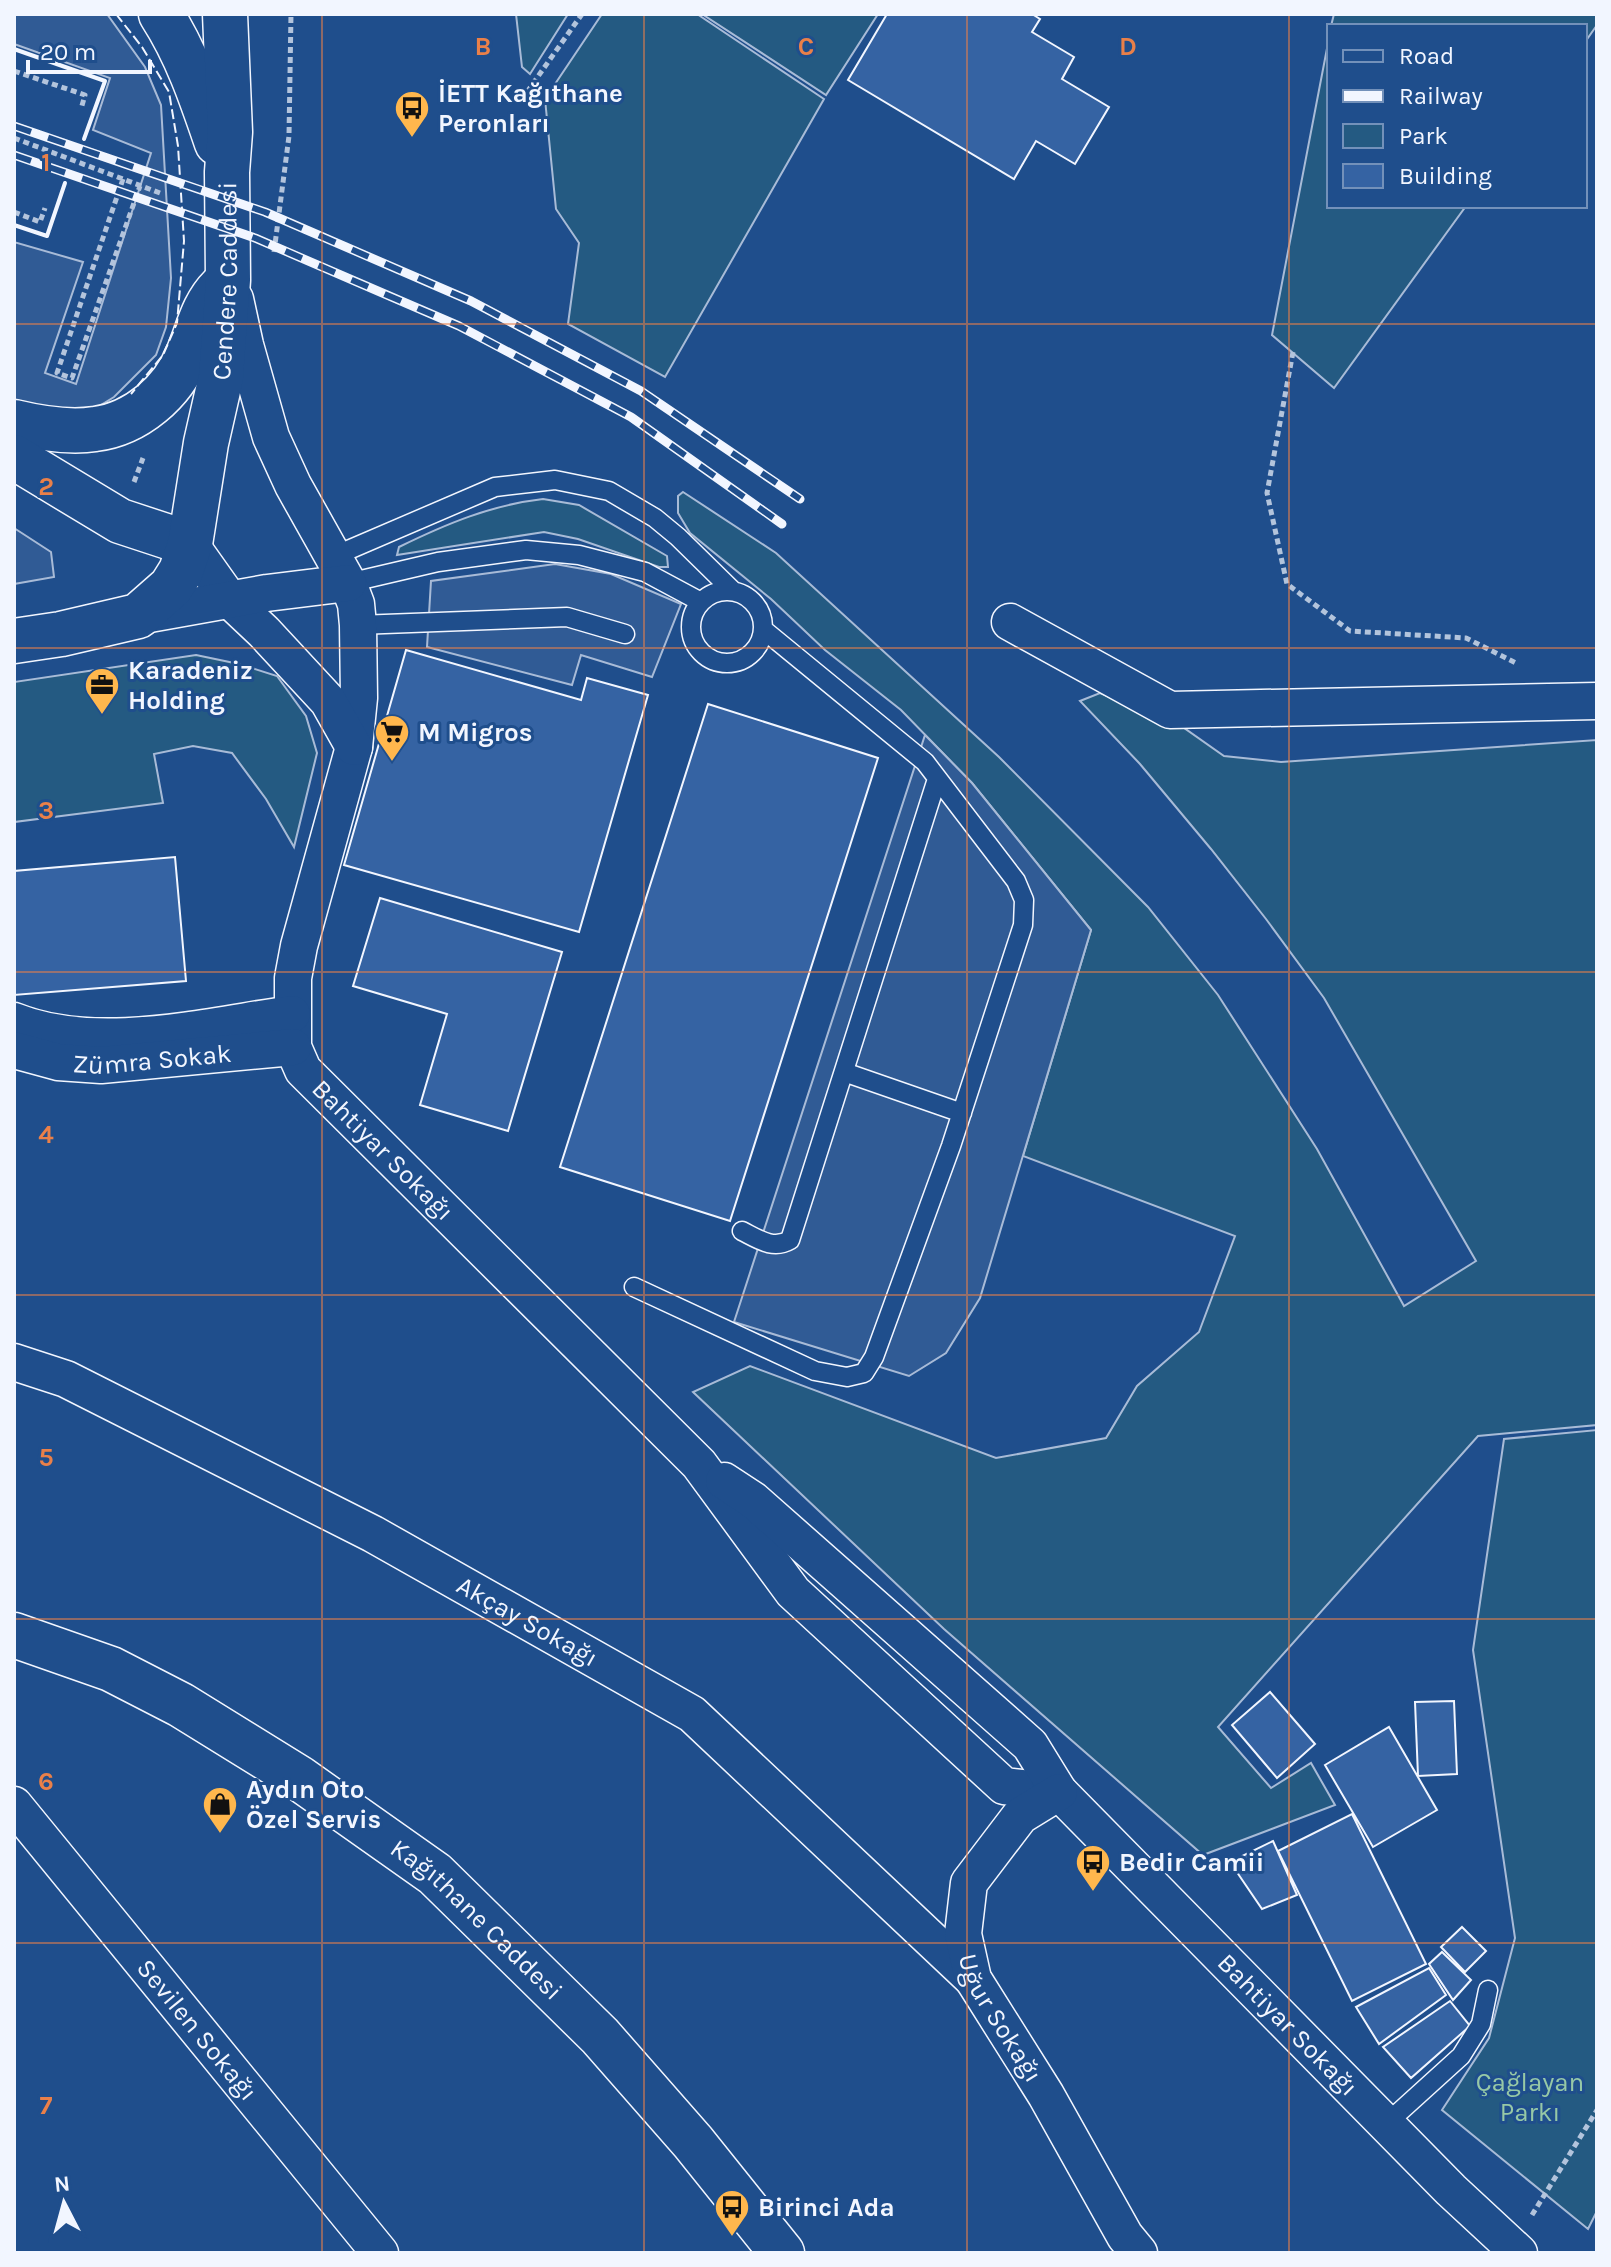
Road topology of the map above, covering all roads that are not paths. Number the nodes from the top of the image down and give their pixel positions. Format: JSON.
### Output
{"nodes":[{"id":1,"x":161,"y":14,"type":"edge"},
{"id":2,"x":225,"y":14,"type":"edge"},
{"id":3,"x":227,"y":172,"type":"junction"},
{"id":4,"x":228,"y":280,"type":"junction"},
{"id":5,"x":14,"y":422,"type":"edge"},
{"id":6,"x":14,"y":457,"type":"edge"},
{"id":7,"x":190,"y":544,"type":"junction"},
{"id":8,"x":340,"y":570,"type":"junction"},
{"id":9,"x":733,"y":591,"type":"junction"},
{"id":10,"x":229,"y":599,"type":"junction"},
{"id":11,"x":701,"y":602,"type":"junction"},
{"id":12,"x":138,"y":616,"type":"junction"},
{"id":13,"x":1010,"y":622,"type":"dead end"},
{"id":14,"x":358,"y":625,"type":"junction"},
{"id":15,"x":764,"y":630,"type":"junction"},
{"id":16,"x":625,"y":634,"type":"dead end"},
{"id":17,"x":14,"y":641,"type":"edge"},
{"id":18,"x":1597,"y":701,"type":"edge"},
{"id":19,"x":354,"y":747,"type":"junction"},
{"id":20,"x":937,"y":779,"type":"junction"},
{"id":21,"x":14,"y":1021,"type":"edge"},
{"id":22,"x":292,"y":1030,"type":"junction"},
{"id":23,"x":14,"y":1050,"type":"edge"},
{"id":24,"x":844,"y":1072,"type":"junction"},
{"id":25,"x":962,"y":1113,"type":"junction"},
{"id":26,"x":742,"y":1231,"type":"dead end"},
{"id":27,"x":634,"y":1287,"type":"dead end"},
{"id":28,"x":14,"y":1362,"type":"edge"},
{"id":29,"x":699,"y":1464,"type":"junction"},
{"id":30,"x":14,"y":1635,"type":"edge"},
{"id":31,"x":1059,"y":1792,"type":"junction"},
{"id":32,"x":14,"y":1805,"type":"edge"},
{"id":33,"x":973,"y":1979,"type":"junction"},
{"id":34,"x":1488,"y":1990,"type":"dead end"},
{"id":35,"x":1386,"y":2124,"type":"junction"},
{"id":36,"x":1516,"y":2250,"type":"edge"},
{"id":37,"x":380,"y":2253,"type":"edge"},
{"id":38,"x":782,"y":2253,"type":"edge"},
{"id":39,"x":1139,"y":2253,"type":"edge"}],
"edges":[{"from":1,"to":3,"type":"main road"},
{"from":2,"to":3,"type":"main road","name":"Cendere Caddesi"},
{"from":3,"to":4,"type":"main road","name":"Cendere Caddesi"},
{"from":4,"to":5,"type":"main road"},
{"from":4,"to":7,"type":"main road","name":"Cendere Caddesi"},
{"from":4,"to":8,"type":"street"},
{"from":6,"to":7,"type":"main road"},
{"from":7,"to":10,"type":"street"},
{"from":7,"to":12,"type":"main road","name":"Cendere Caddesi"},
{"from":8,"to":9,"type":"lane"},
{"from":8,"to":10,"type":"street"},
{"from":8,"to":11,"type":"lane"},
{"from":8,"to":14,"type":"street"},
{"from":9,"to":11,"type":"lane"},
{"from":9,"to":15,"type":"lane"},
{"from":10,"to":12,"type":"street"},
{"from":10,"to":19,"type":"street"},
{"from":11,"to":15,"type":"lane"},
{"from":12,"to":17,"type":"main road"},
{"from":13,"to":18,"type":"street"},
{"from":14,"to":16,"type":"lane"},
{"from":14,"to":19,"type":"street"},
{"from":15,"to":20,"type":"lane"},
{"from":19,"to":22,"type":"street"},
{"from":20,"to":24,"type":"lane"},
{"from":20,"to":25,"type":"lane"},
{"from":21,"to":22,"type":"street","name":"Zümra Sokak"},
{"from":22,"to":23,"type":"street","name":"Zümra Sokak"},
{"from":22,"to":29,"type":"street","name":"Bahtiyar Sokağı"},
{"from":24,"to":25,"type":"lane"},
{"from":24,"to":26,"type":"lane"},
{"from":25,"to":27,"type":"lane"},
{"from":28,"to":33,"type":"street","name":"Akçay Sokağı"},
{"from":29,"to":31,"type":"street","name":"Bahtiyar Sokağı"},
{"from":29,"to":31,"type":"street","name":"Bahtiyar Sokağı"},
{"from":30,"to":38,"type":"main road","name":"Kağıthane Caddesi"},
{"from":31,"to":33,"type":"street","name":"Uğur Sokağı"},
{"from":31,"to":35,"type":"street","name":"Bahtiyar Sokağı"},
{"from":32,"to":37,"type":"street","name":"Sevilen Sokağı"},
{"from":33,"to":39,"type":"street","name":"Uğur Sokağı"},
{"from":34,"to":35,"type":"lane"},
{"from":35,"to":36,"type":"street","name":"Bahtiyar Sokağı"}]}
